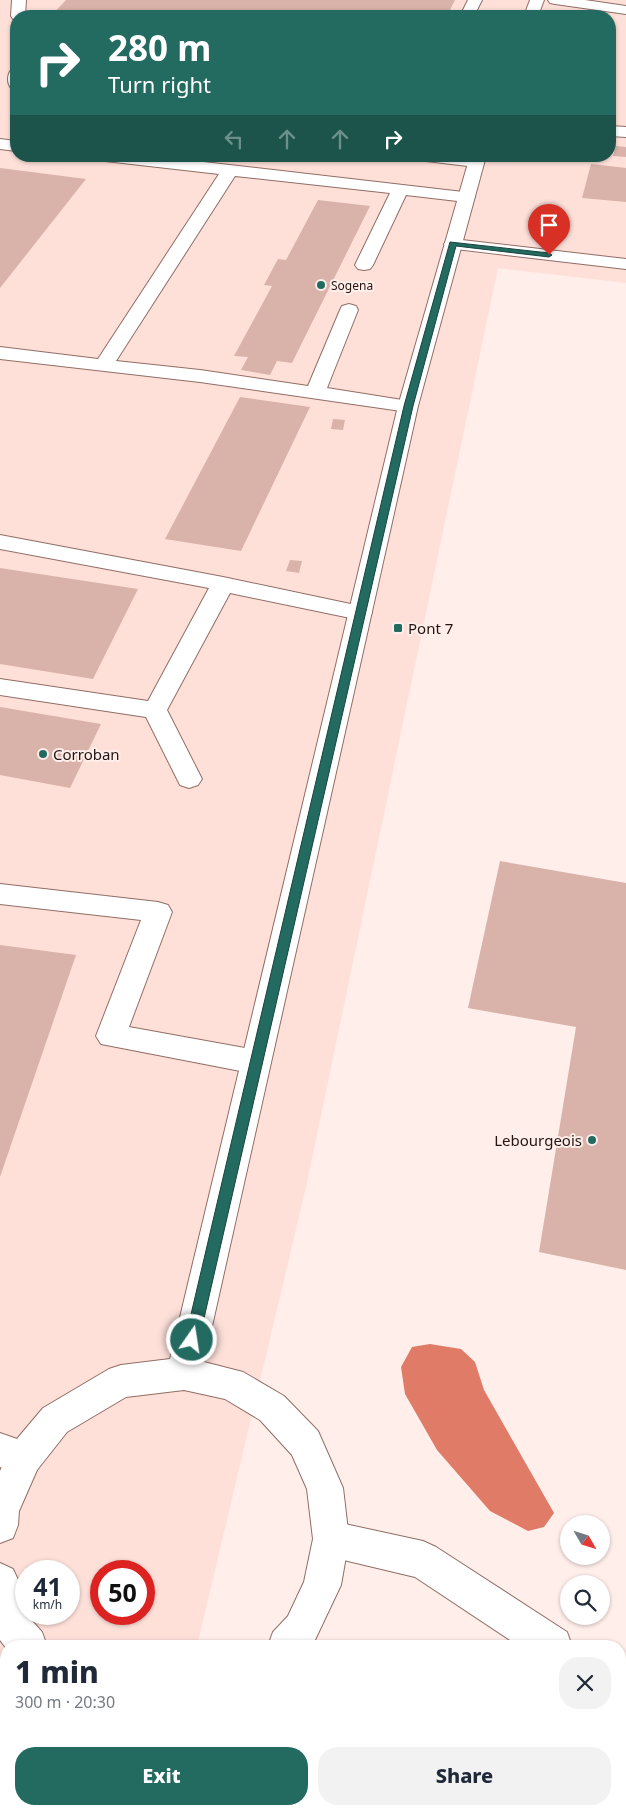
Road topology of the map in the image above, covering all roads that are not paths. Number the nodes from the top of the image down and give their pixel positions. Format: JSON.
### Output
{"nodes":[{"id":1,"x":555,"y":0,"type":"edge"},
{"id":2,"x":626,"y":10,"type":"edge"},
{"id":3,"x":159,"y":162,"type":"edge"},
{"id":4,"x":476,"y":162,"type":"edge"},
{"id":5,"x":230,"y":170,"type":"junction"},
{"id":6,"x":400,"y":190,"type":"junction"},
{"id":7,"x":466,"y":197,"type":"junction"},
{"id":8,"x":453,"y":244,"type":"junction"},
{"id":9,"x":626,"y":264,"type":"edge"},
{"id":10,"x":364,"y":265,"type":"dead end"},
{"id":11,"x":349,"y":310,"type":"dead end"},
{"id":12,"x":0,"y":353,"type":"edge"},
{"id":13,"x":103,"y":366,"type":"junction"},
{"id":14,"x":315,"y":393,"type":"junction"},
{"id":15,"x":408,"y":406,"type":"junction"},
{"id":16,"x":0,"y":542,"type":"edge"},
{"id":17,"x":223,"y":584,"type":"junction"},
{"id":18,"x":360,"y":613,"type":"junction"},
{"id":19,"x":0,"y":687,"type":"edge"},
{"id":20,"x":155,"y":710,"type":"junction"},
{"id":21,"x":189,"y":779,"type":"dead end"},
{"id":22,"x":0,"y":894,"type":"edge"},
{"id":23,"x":256,"y":1062,"type":"junction"},
{"id":24,"x":184,"y":1374,"type":"junction"},
{"id":25,"x":12,"y":1454,"type":"edge"},
{"id":26,"x":0,"y":1525,"type":"edge"},
{"id":27,"x":331,"y":1539,"type":"junction"},
{"id":28,"x":0,"y":1582,"type":"edge"},
{"id":29,"x":18,"y":1638,"type":"edge"},
{"id":30,"x":292,"y":1640,"type":"edge"},
{"id":31,"x":545,"y":1640,"type":"edge"}],
"edges":[{"from":1,"to":2,"type":"main road"},
{"from":3,"to":5,"type":"main road"},
{"from":4,"to":7,"type":"main road"},
{"from":5,"to":6,"type":"main road"},
{"from":5,"to":13,"type":"main road"},
{"from":6,"to":7,"type":"main road"},
{"from":6,"to":10,"type":"main road"},
{"from":7,"to":8,"type":"main road"},
{"from":8,"to":9,"type":"main road"},
{"from":8,"to":15,"type":"main road"},
{"from":11,"to":14,"type":"main road"},
{"from":12,"to":13,"type":"main road"},
{"from":13,"to":14,"type":"main road"},
{"from":14,"to":15,"type":"main road"},
{"from":15,"to":18,"type":"main road"},
{"from":16,"to":17,"type":"main road"},
{"from":17,"to":18,"type":"main road"},
{"from":17,"to":20,"type":"main road"},
{"from":18,"to":23,"type":"main road"},
{"from":19,"to":20,"type":"main road"},
{"from":20,"to":21,"type":"main road"},
{"from":22,"to":23,"type":"main road"},
{"from":23,"to":24,"type":"main road"},
{"from":24,"to":25,"type":"main road"},
{"from":24,"to":27,"type":"main road"},
{"from":25,"to":26,"type":"main road"},
{"from":27,"to":30,"type":"main road"},
{"from":27,"to":31,"type":"main road"},
{"from":28,"to":29,"type":"main road"}]}
